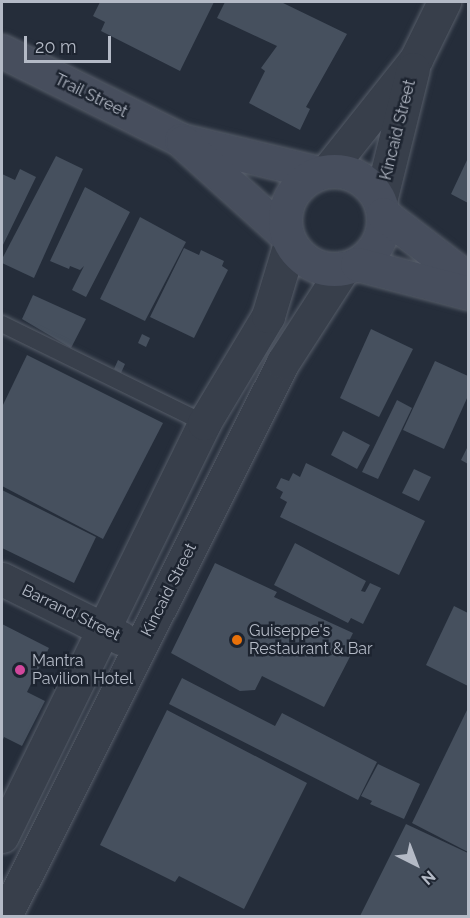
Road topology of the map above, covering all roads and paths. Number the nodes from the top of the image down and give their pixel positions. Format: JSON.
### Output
{"nodes":[{"id":1,"x":444,"y":2,"type":"edge"},
{"id":2,"x":2,"y":51,"type":"edge"},
{"id":3,"x":416,"y":59,"type":"junction"},
{"id":4,"x":181,"y":140,"type":"junction"},
{"id":5,"x":323,"y":172,"type":"junction"},
{"id":6,"x":382,"y":207,"type":"junction"},
{"id":7,"x":288,"y":239,"type":"junction"},
{"id":8,"x":350,"y":267,"type":"junction"},
{"id":9,"x":468,"y":279,"type":"edge"},
{"id":10,"x":468,"y":293,"type":"edge"},
{"id":11,"x":2,"y":324,"type":"edge"},
{"id":12,"x":204,"y":423,"type":"junction"},
{"id":13,"x":2,"y":579,"type":"edge"},
{"id":14,"x":103,"y":628,"type":"junction"},
{"id":15,"x":140,"y":648,"type":"junction"},
{"id":16,"x":2,"y":836,"type":"edge"},
{"id":17,"x":5,"y":916,"type":"edge"}],
"edges":[{"from":1,"to":3,"type":"street","name":"Kincaid Street"},
{"from":2,"to":4,"type":"street","name":"Trail Street"},
{"from":3,"to":5,"type":"street","name":"Kincaid Street"},
{"from":3,"to":6,"type":"street","name":"Kincaid Street"},
{"from":4,"to":5,"type":"street","name":"Trail Street"},
{"from":4,"to":7,"type":"street","name":"Trail Street"},
{"from":5,"to":6,"type":"street"},
{"from":5,"to":7,"type":"street"},
{"from":6,"to":8,"type":"street"},
{"from":6,"to":9,"type":"street"},
{"from":7,"to":8,"type":"street"},
{"from":7,"to":12,"type":"street"},
{"from":8,"to":10,"type":"street"},
{"from":8,"to":15,"type":"street","name":"Kincaid Street"},
{"from":11,"to":12,"type":"lane"},
{"from":12,"to":14,"type":"street"},
{"from":13,"to":14,"type":"street","name":"Barrand Street"},
{"from":14,"to":15,"type":"street","name":"Barrand Street"},
{"from":14,"to":16,"type":"street"},
{"from":15,"to":17,"type":"street","name":"Kincaid Street"}]}
